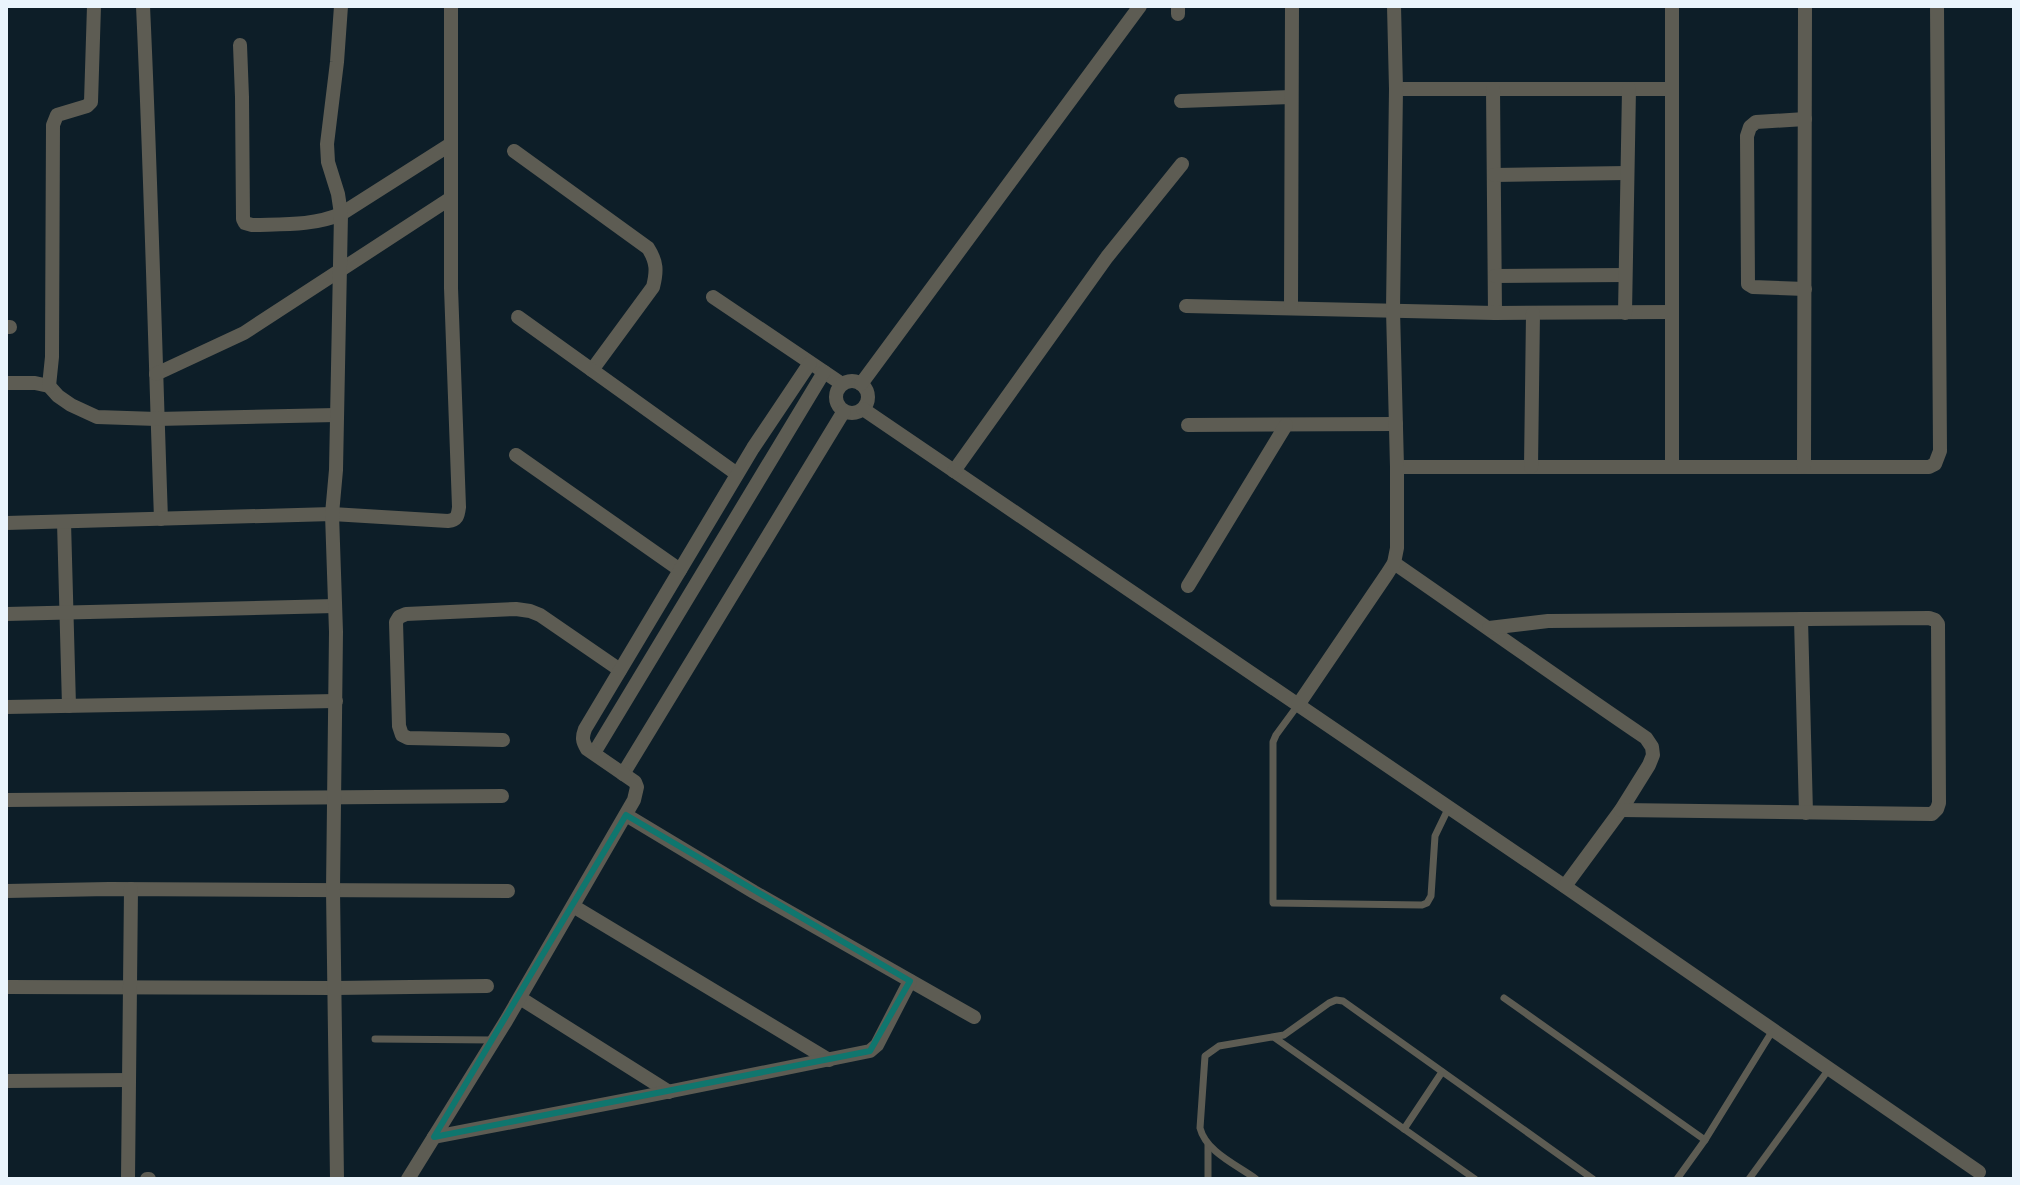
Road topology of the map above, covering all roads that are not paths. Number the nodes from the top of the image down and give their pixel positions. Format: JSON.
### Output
{"nodes":[{"id":1,"x":94,"y":6,"type":"edge"},
{"id":2,"x":143,"y":6,"type":"edge"},
{"id":3,"x":341,"y":6,"type":"edge"},
{"id":4,"x":451,"y":6,"type":"edge"},
{"id":5,"x":1140,"y":6,"type":"edge"},
{"id":6,"x":1292,"y":6,"type":"edge"},
{"id":7,"x":1394,"y":6,"type":"edge"},
{"id":8,"x":1672,"y":6,"type":"edge"},
{"id":9,"x":1805,"y":6,"type":"edge"},
{"id":10,"x":1937,"y":6,"type":"edge"},
{"id":11,"x":240,"y":45,"type":"dead end"},
{"id":12,"x":1396,"y":89,"type":"junction"},
{"id":13,"x":1493,"y":89,"type":"junction"},
{"id":14,"x":1629,"y":89,"type":"junction"},
{"id":15,"x":1672,"y":89,"type":"junction"},
{"id":16,"x":1291,"y":97,"type":"junction"},
{"id":17,"x":1181,"y":101,"type":"dead end"},
{"id":18,"x":1805,"y":119,"type":"junction"},
{"id":19,"x":451,"y":144,"type":"junction"},
{"id":20,"x":514,"y":151,"type":"dead end"},
{"id":21,"x":1182,"y":164,"type":"dead end"},
{"id":22,"x":1627,"y":173,"type":"junction"},
{"id":23,"x":1494,"y":175,"type":"junction"},
{"id":24,"x":451,"y":198,"type":"junction"},
{"id":25,"x":341,"y":214,"type":"junction"},
{"id":26,"x":339,"y":271,"type":"junction"},
{"id":27,"x":1625,"y":275,"type":"junction"},
{"id":28,"x":1495,"y":276,"type":"junction"},
{"id":29,"x":1805,"y":289,"type":"junction"},
{"id":30,"x":713,"y":297,"type":"dead end"},
{"id":31,"x":1186,"y":306,"type":"dead end"},
{"id":32,"x":1291,"y":308,"type":"junction"},
{"id":33,"x":1393,"y":310,"type":"junction"},
{"id":34,"x":1672,"y":312,"type":"junction"},
{"id":35,"x":1495,"y":313,"type":"junction"},
{"id":36,"x":1533,"y":313,"type":"junction"},
{"id":37,"x":1625,"y":313,"type":"junction"},
{"id":38,"x":518,"y":317,"type":"dead end"},
{"id":39,"x":810,"y":363,"type":"junction"},
{"id":40,"x":592,"y":370,"type":"junction"},
{"id":41,"x":824,"y":372,"type":"junction"},
{"id":42,"x":156,"y":374,"type":"junction"},
{"id":43,"x":6,"y":383,"type":"edge"},
{"id":44,"x":842,"y":384,"type":"junction"},
{"id":45,"x":861,"y":384,"type":"junction"},
{"id":46,"x":49,"y":386,"type":"junction"},
{"id":47,"x":863,"y":409,"type":"junction"},
{"id":48,"x":844,"y":411,"type":"junction"},
{"id":49,"x":336,"y":415,"type":"junction"},
{"id":50,"x":157,"y":419,"type":"junction"},
{"id":51,"x":1396,"y":424,"type":"junction"},
{"id":52,"x":1188,"y":425,"type":"dead end"},
{"id":53,"x":1286,"y":425,"type":"junction"},
{"id":54,"x":516,"y":455,"type":"dead end"},
{"id":55,"x":1672,"y":466,"type":"junction"},
{"id":56,"x":1397,"y":467,"type":"junction"},
{"id":57,"x":1531,"y":467,"type":"junction"},
{"id":58,"x":1804,"y":467,"type":"junction"},
{"id":59,"x":954,"y":471,"type":"junction"},
{"id":60,"x":737,"y":474,"type":"junction"},
{"id":61,"x":332,"y":514,"type":"junction"},
{"id":62,"x":161,"y":519,"type":"junction"},
{"id":63,"x":64,"y":522,"type":"junction"},
{"id":64,"x":6,"y":523,"type":"edge"},
{"id":65,"x":1394,"y":563,"type":"junction"},
{"id":66,"x":680,"y":570,"type":"junction"},
{"id":67,"x":1188,"y":586,"type":"dead end"},
{"id":68,"x":335,"y":606,"type":"junction"},
{"id":69,"x":66,"y":613,"type":"junction"},
{"id":70,"x":6,"y":614,"type":"edge"},
{"id":71,"x":1801,"y":619,"type":"junction"},
{"id":72,"x":1489,"y":628,"type":"junction"},
{"id":73,"x":620,"y":670,"type":"junction"},
{"id":74,"x":336,"y":701,"type":"junction"},
{"id":75,"x":1298,"y":705,"type":"junction"},
{"id":76,"x":69,"y":706,"type":"junction"},
{"id":77,"x":6,"y":707,"type":"edge"},
{"id":78,"x":503,"y":740,"type":"dead end"},
{"id":79,"x":594,"y":753,"type":"junction"},
{"id":80,"x":623,"y":774,"type":"junction"},
{"id":81,"x":502,"y":796,"type":"dead end"},
{"id":82,"x":336,"y":798,"type":"junction"},
{"id":83,"x":6,"y":800,"type":"edge"},
{"id":84,"x":1449,"y":807,"type":"junction"},
{"id":85,"x":1621,"y":810,"type":"junction"},
{"id":86,"x":1806,"y":813,"type":"junction"},
{"id":87,"x":626,"y":815,"type":"junction"},
{"id":88,"x":1565,"y":886,"type":"junction"},
{"id":89,"x":131,"y":889,"type":"junction"},
{"id":90,"x":333,"y":890,"type":"junction"},
{"id":91,"x":6,"y":891,"type":"edge"},
{"id":92,"x":508,"y":891,"type":"dead end"},
{"id":93,"x":573,"y":906,"type":"junction"},
{"id":94,"x":910,"y":981,"type":"junction"},
{"id":95,"x":487,"y":986,"type":"dead end"},
{"id":96,"x":6,"y":987,"type":"edge"},
{"id":97,"x":129,"y":988,"type":"junction"},
{"id":98,"x":335,"y":988,"type":"junction"},
{"id":99,"x":520,"y":998,"type":"junction"},
{"id":100,"x":1504,"y":998,"type":"dead end"},
{"id":101,"x":974,"y":1017,"type":"dead end"},
{"id":102,"x":1773,"y":1030,"type":"junction"},
{"id":103,"x":1275,"y":1038,"type":"junction"},
{"id":104,"x":375,"y":1039,"type":"dead end"},
{"id":105,"x":495,"y":1040,"type":"junction"},
{"id":106,"x":829,"y":1060,"type":"junction"},
{"id":107,"x":1829,"y":1069,"type":"junction"},
{"id":108,"x":1442,"y":1072,"type":"junction"},
{"id":109,"x":129,"y":1080,"type":"junction"},
{"id":110,"x":6,"y":1081,"type":"edge"},
{"id":111,"x":669,"y":1092,"type":"junction"},
{"id":112,"x":1404,"y":1129,"type":"junction"},
{"id":113,"x":434,"y":1137,"type":"junction"},
{"id":114,"x":1705,"y":1140,"type":"junction"},
{"id":115,"x":1208,"y":1145,"type":"junction"},
{"id":116,"x":1979,"y":1172,"type":"dead end"},
{"id":117,"x":1751,"y":1178,"type":"edge"},
{"id":118,"x":128,"y":1179,"type":"edge"},
{"id":119,"x":337,"y":1179,"type":"edge"},
{"id":120,"x":408,"y":1179,"type":"edge"},
{"id":121,"x":1208,"y":1179,"type":"edge"},
{"id":122,"x":1256,"y":1179,"type":"edge"},
{"id":123,"x":1475,"y":1179,"type":"edge"},
{"id":124,"x":1593,"y":1179,"type":"edge"},
{"id":125,"x":1677,"y":1179,"type":"edge"}],
"edges":[{"from":1,"to":46,"type":"street"},
{"from":2,"to":42,"type":"street"},
{"from":3,"to":25,"type":"street"},
{"from":4,"to":19,"type":"street"},
{"from":5,"to":45,"type":"street"},
{"from":6,"to":16,"type":"street"},
{"from":7,"to":12,"type":"street"},
{"from":8,"to":15,"type":"street"},
{"from":9,"to":18,"type":"street"},
{"from":10,"to":58,"type":"street"},
{"from":11,"to":25,"type":"street"},
{"from":12,"to":13,"type":"street"},
{"from":12,"to":33,"type":"street"},
{"from":13,"to":14,"type":"street"},
{"from":13,"to":23,"type":"street"},
{"from":14,"to":15,"type":"street"},
{"from":14,"to":22,"type":"street"},
{"from":15,"to":34,"type":"street"},
{"from":16,"to":17,"type":"street"},
{"from":16,"to":32,"type":"street"},
{"from":18,"to":29,"type":"street"},
{"from":18,"to":29,"type":"street"},
{"from":19,"to":24,"type":"street"},
{"from":19,"to":25,"type":"street"},
{"from":20,"to":40,"type":"street"},
{"from":21,"to":59,"type":"street"},
{"from":22,"to":23,"type":"street"},
{"from":22,"to":27,"type":"street"},
{"from":23,"to":28,"type":"street"},
{"from":24,"to":26,"type":"street"},
{"from":24,"to":61,"type":"street"},
{"from":25,"to":26,"type":"street"},
{"from":26,"to":42,"type":"street"},
{"from":26,"to":49,"type":"street"},
{"from":27,"to":28,"type":"street"},
{"from":27,"to":37,"type":"street"},
{"from":28,"to":35,"type":"street"},
{"from":29,"to":58,"type":"street"},
{"from":30,"to":39,"type":"street"},
{"from":31,"to":32,"type":"street"},
{"from":32,"to":33,"type":"street"},
{"from":33,"to":35,"type":"street"},
{"from":33,"to":51,"type":"street"},
{"from":34,"to":37,"type":"street"},
{"from":34,"to":55,"type":"street"},
{"from":35,"to":36,"type":"street"},
{"from":36,"to":37,"type":"street"},
{"from":36,"to":57,"type":"street"},
{"from":38,"to":40,"type":"street"},
{"from":39,"to":41,"type":"street"},
{"from":39,"to":60,"type":"street"},
{"from":40,"to":60,"type":"street"},
{"from":41,"to":44,"type":"street"},
{"from":41,"to":79,"type":"street"},
{"from":42,"to":50,"type":"street"},
{"from":43,"to":46,"type":"street"},
{"from":44,"to":45,"type":"street"},
{"from":44,"to":48,"type":"street"},
{"from":45,"to":47,"type":"street"},
{"from":46,"to":50,"type":"street"},
{"from":47,"to":48,"type":"street"},
{"from":47,"to":59,"type":"street"},
{"from":48,"to":80,"type":"street"},
{"from":49,"to":50,"type":"street"},
{"from":49,"to":61,"type":"street"},
{"from":50,"to":62,"type":"street"},
{"from":51,"to":53,"type":"street"},
{"from":51,"to":56,"type":"street"},
{"from":52,"to":53,"type":"street"},
{"from":53,"to":67,"type":"street"},
{"from":54,"to":66,"type":"street"},
{"from":55,"to":57,"type":"street"},
{"from":55,"to":58,"type":"street"},
{"from":56,"to":57,"type":"street"},
{"from":56,"to":65,"type":"street"},
{"from":59,"to":75,"type":"street"},
{"from":60,"to":66,"type":"street"},
{"from":61,"to":62,"type":"street"},
{"from":61,"to":68,"type":"street"},
{"from":62,"to":63,"type":"street"},
{"from":63,"to":64,"type":"street"},
{"from":63,"to":69,"type":"street"},
{"from":65,"to":72,"type":"street"},
{"from":65,"to":75,"type":"street"},
{"from":66,"to":73,"type":"street"},
{"from":68,"to":69,"type":"street"},
{"from":68,"to":74,"type":"street"},
{"from":69,"to":70,"type":"street"},
{"from":69,"to":76,"type":"street"},
{"from":71,"to":72,"type":"street"},
{"from":71,"to":86,"type":"street"},
{"from":71,"to":86,"type":"street"},
{"from":72,"to":85,"type":"street"},
{"from":73,"to":78,"type":"street"},
{"from":73,"to":79,"type":"street"},
{"from":74,"to":76,"type":"street"},
{"from":74,"to":82,"type":"street"},
{"from":75,"to":84,"type":"street"},
{"from":75,"to":84,"type":"lane"},
{"from":76,"to":77,"type":"street"},
{"from":79,"to":80,"type":"street"},
{"from":80,"to":87,"type":"street"},
{"from":81,"to":82,"type":"street"},
{"from":82,"to":83,"type":"street"},
{"from":82,"to":90,"type":"street"},
{"from":84,"to":88,"type":"street"},
{"from":85,"to":86,"type":"street"},
{"from":85,"to":88,"type":"street"},
{"from":87,"to":93,"type":"street"},
{"from":87,"to":94,"type":"street"},
{"from":88,"to":102,"type":"street"},
{"from":89,"to":90,"type":"street"},
{"from":89,"to":91,"type":"street"},
{"from":89,"to":97,"type":"street"},
{"from":90,"to":92,"type":"street"},
{"from":90,"to":98,"type":"street"},
{"from":93,"to":99,"type":"street"},
{"from":93,"to":106,"type":"street"},
{"from":94,"to":101,"type":"street"},
{"from":94,"to":106,"type":"street"},
{"from":95,"to":98,"type":"street"},
{"from":96,"to":97,"type":"street"},
{"from":97,"to":98,"type":"street"},
{"from":97,"to":109,"type":"street"},
{"from":98,"to":119,"type":"street"},
{"from":99,"to":105,"type":"street"},
{"from":99,"to":111,"type":"street"},
{"from":100,"to":114,"type":"lane"},
{"from":102,"to":107,"type":"street"},
{"from":102,"to":114,"type":"lane"},
{"from":103,"to":108,"type":"lane"},
{"from":103,"to":112,"type":"lane"},
{"from":103,"to":115,"type":"lane"},
{"from":104,"to":105,"type":"lane"},
{"from":105,"to":113,"type":"street"},
{"from":106,"to":111,"type":"street"},
{"from":107,"to":116,"type":"street"},
{"from":107,"to":117,"type":"lane"},
{"from":108,"to":112,"type":"lane"},
{"from":108,"to":124,"type":"lane"},
{"from":109,"to":110,"type":"street"},
{"from":109,"to":118,"type":"street"},
{"from":111,"to":113,"type":"street"},
{"from":112,"to":123,"type":"lane"},
{"from":113,"to":120,"type":"street"},
{"from":114,"to":125,"type":"lane"},
{"from":115,"to":121,"type":"lane"},
{"from":115,"to":122,"type":"lane"}]}
